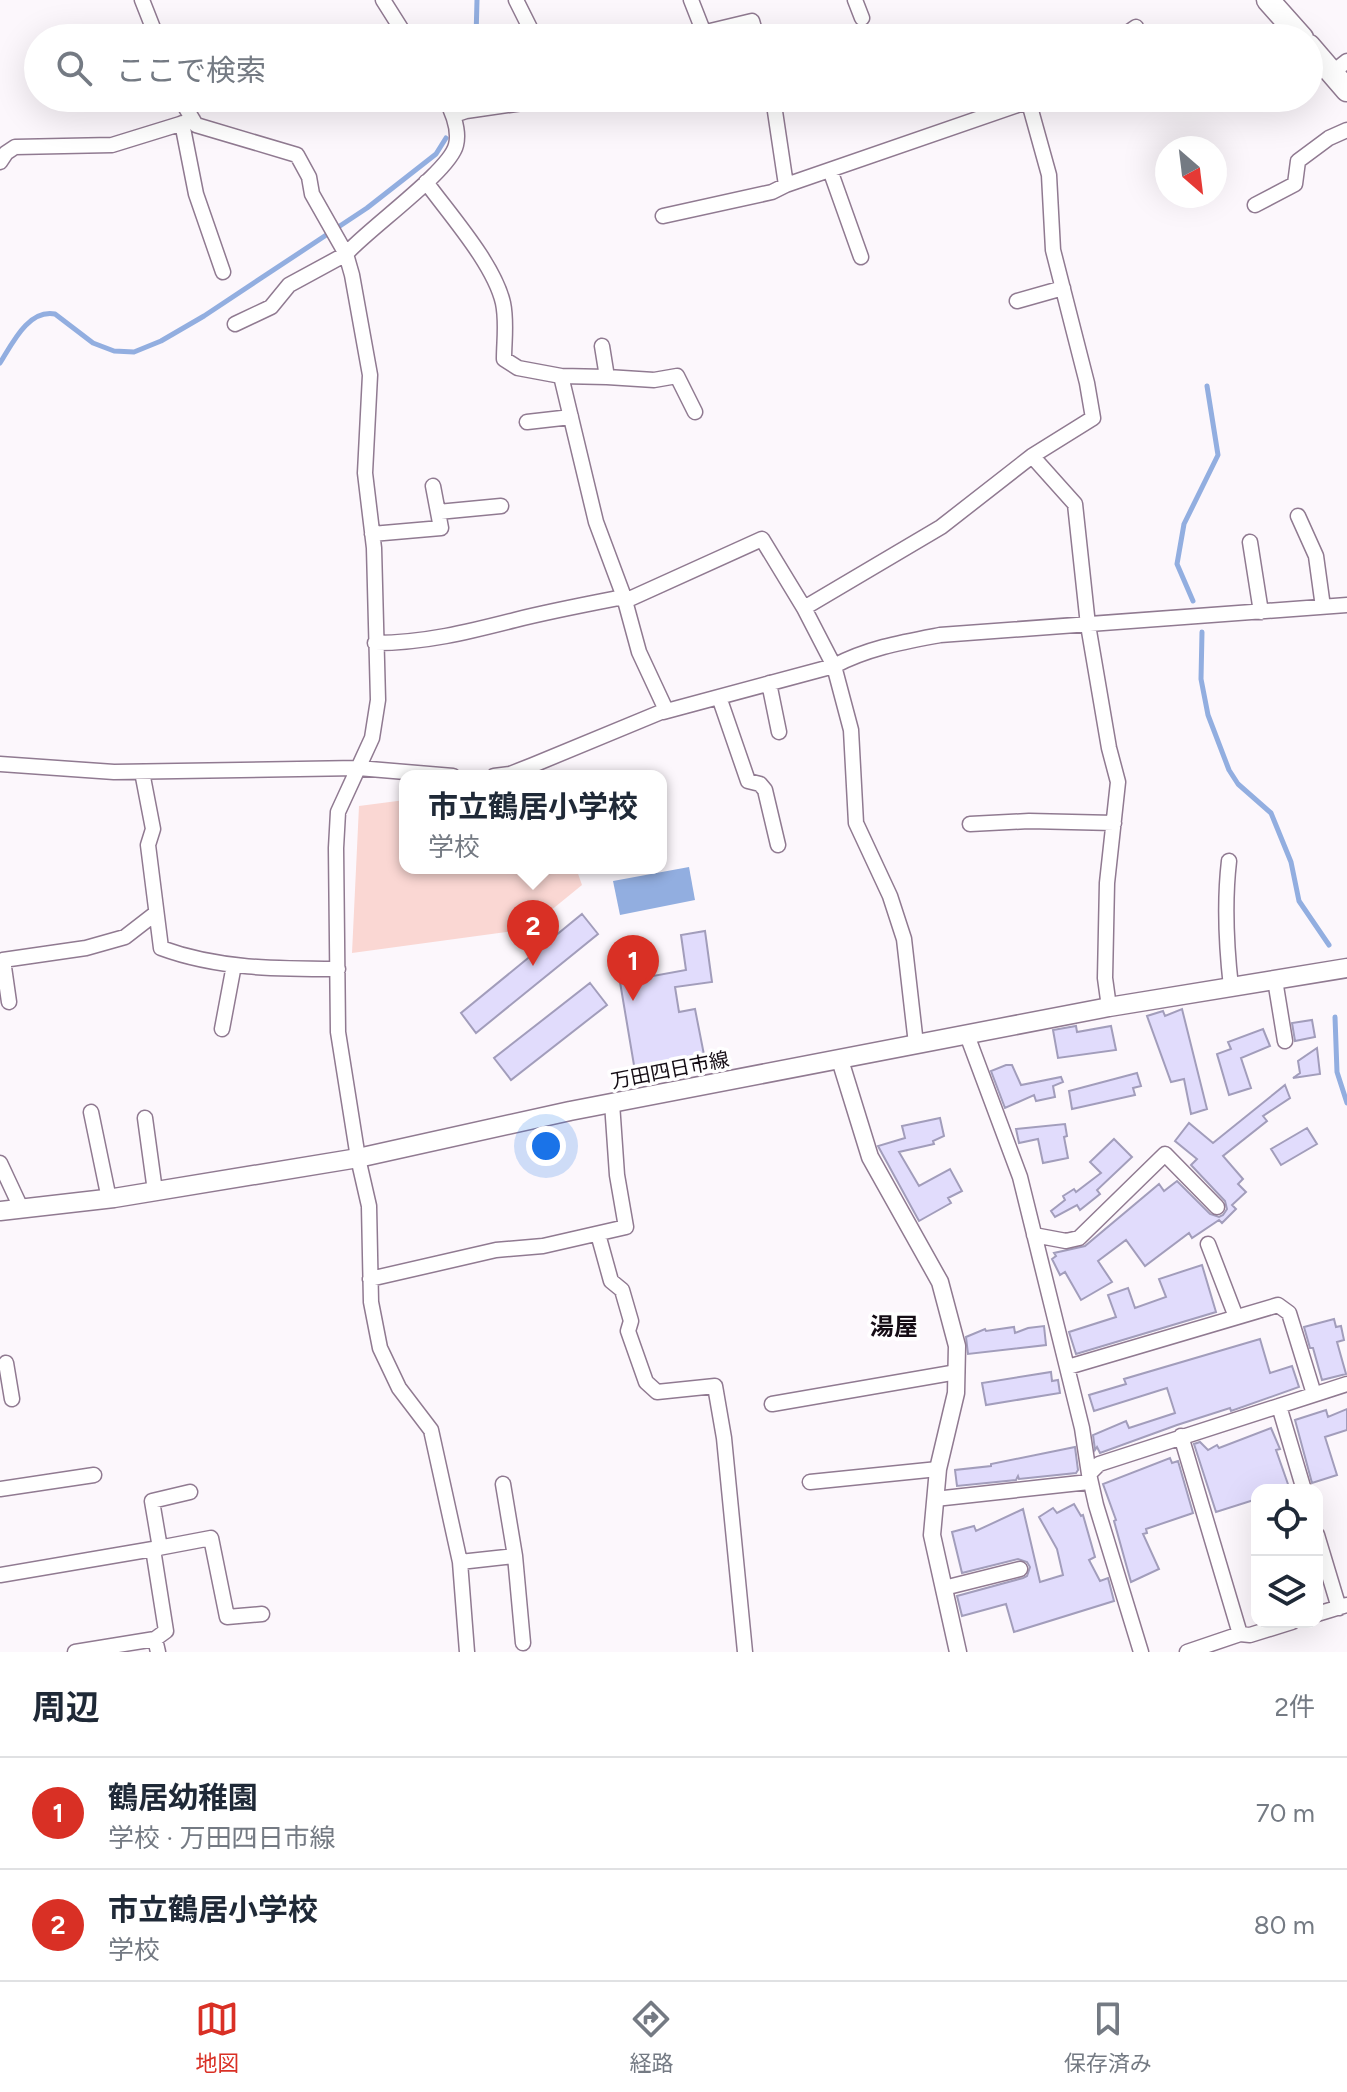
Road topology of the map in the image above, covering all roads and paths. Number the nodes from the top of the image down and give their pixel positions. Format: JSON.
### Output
{"nodes":[{"id":1,"x":142,"y":0,"type":"edge"},
{"id":2,"x":383,"y":0,"type":"edge"},
{"id":3,"x":516,"y":0,"type":"edge"},
{"id":4,"x":691,"y":0,"type":"edge"},
{"id":5,"x":855,"y":0,"type":"edge"},
{"id":6,"x":1268,"y":0,"type":"edge"},
{"id":7,"x":862,"y":18,"type":"dead end"},
{"id":8,"x":151,"y":24,"type":"edge"},
{"id":9,"x":398,"y":24,"type":"edge"},
{"id":10,"x":528,"y":24,"type":"edge"},
{"id":11,"x":700,"y":24,"type":"edge"},
{"id":12,"x":1289,"y":24,"type":"edge"},
{"id":13,"x":1323,"y":58,"type":"edge"},
{"id":14,"x":1342,"y":74,"type":"edge"},
{"id":15,"x":184,"y":112,"type":"edge"},
{"id":16,"x":452,"y":112,"type":"edge"},
{"id":17,"x":463,"y":112,"type":"edge"},
{"id":18,"x":775,"y":112,"type":"edge"},
{"id":19,"x":997,"y":112,"type":"edge"},
{"id":20,"x":1035,"y":112,"type":"edge"},
{"id":21,"x":454,"y":115,"type":"junction"},
{"id":22,"x":187,"y":121,"type":"junction"},
{"id":23,"x":1347,"y":130,"type":"edge"},
{"id":24,"x":0,"y":162,"type":"edge"},
{"id":25,"x":830,"y":170,"type":"junction"},
{"id":26,"x":426,"y":182,"type":"junction"},
{"id":27,"x":786,"y":185,"type":"junction"},
{"id":28,"x":1255,"y":205,"type":"dead end"},
{"id":29,"x":663,"y":216,"type":"dead end"},
{"id":30,"x":346,"y":254,"type":"junction"},
{"id":31,"x":861,"y":257,"type":"dead end"},
{"id":32,"x":223,"y":272,"type":"dead end"},
{"id":33,"x":1063,"y":288,"type":"junction"},
{"id":34,"x":1017,"y":301,"type":"dead end"},
{"id":35,"x":235,"y":324,"type":"dead end"},
{"id":36,"x":602,"y":346,"type":"dead end"},
{"id":37,"x":561,"y":376,"type":"junction"},
{"id":38,"x":607,"y":377,"type":"junction"},
{"id":39,"x":695,"y":412,"type":"dead end"},
{"id":40,"x":571,"y":417,"type":"junction"},
{"id":41,"x":527,"y":422,"type":"dead end"},
{"id":42,"x":1032,"y":456,"type":"junction"},
{"id":43,"x":433,"y":486,"type":"dead end"},
{"id":44,"x":501,"y":506,"type":"dead end"},
{"id":45,"x":438,"y":512,"type":"junction"},
{"id":46,"x":1298,"y":516,"type":"dead end"},
{"id":47,"x":372,"y":534,"type":"junction"},
{"id":48,"x":1250,"y":542,"type":"dead end"},
{"id":49,"x":625,"y":599,"type":"junction"},
{"id":50,"x":1347,"y":605,"type":"edge"},
{"id":51,"x":1323,"y":607,"type":"junction"},
{"id":52,"x":804,"y":608,"type":"junction"},
{"id":53,"x":1261,"y":612,"type":"junction"},
{"id":54,"x":1088,"y":625,"type":"junction"},
{"id":55,"x":375,"y":643,"type":"junction"},
{"id":56,"x":834,"y":666,"type":"junction"},
{"id":57,"x":769,"y":683,"type":"junction"},
{"id":58,"x":719,"y":697,"type":"junction"},
{"id":59,"x":666,"y":710,"type":"junction"},
{"id":60,"x":779,"y":732,"type":"dead end"},
{"id":61,"x":0,"y":764,"type":"edge"},
{"id":62,"x":358,"y":768,"type":"junction"},
{"id":63,"x":521,"y":770,"type":"edge"},
{"id":64,"x":399,"y":771,"type":"edge"},
{"id":65,"x":142,"y":772,"type":"junction"},
{"id":66,"x":1114,"y":823,"type":"junction"},
{"id":67,"x":970,"y":824,"type":"dead end"},
{"id":68,"x":778,"y":845,"type":"dead end"},
{"id":69,"x":1229,"y":861,"type":"dead end"},
{"id":70,"x":156,"y":913,"type":"junction"},
{"id":71,"x":234,"y":965,"type":"junction"},
{"id":72,"x":1347,"y":968,"type":"edge"},
{"id":73,"x":338,"y":969,"type":"junction"},
{"id":74,"x":1275,"y":980,"type":"junction"},
{"id":75,"x":1231,"y":987,"type":"junction"},
{"id":76,"x":9,"y":1002,"type":"dead end"},
{"id":77,"x":1109,"y":1007,"type":"junction"},
{"id":78,"x":222,"y":1029,"type":"dead end"},
{"id":79,"x":967,"y":1035,"type":"junction"},
{"id":80,"x":1285,"y":1041,"type":"dead end"},
{"id":81,"x":916,"y":1044,"type":"junction"},
{"id":82,"x":840,"y":1060,"type":"junction"},
{"id":83,"x":612,"y":1103,"type":"junction"},
{"id":84,"x":91,"y":1112,"type":"dead end"},
{"id":85,"x":145,"y":1118,"type":"dead end"},
{"id":86,"x":358,"y":1158,"type":"junction"},
{"id":87,"x":0,"y":1163,"type":"edge"},
{"id":88,"x":155,"y":1191,"type":"junction"},
{"id":89,"x":109,"y":1199,"type":"junction"},
{"id":90,"x":1217,"y":1207,"type":"dead end"},
{"id":91,"x":21,"y":1208,"type":"junction"},
{"id":92,"x":0,"y":1211,"type":"edge"},
{"id":93,"x":598,"y":1234,"type":"junction"},
{"id":94,"x":1034,"y":1235,"type":"junction"},
{"id":95,"x":1208,"y":1244,"type":"dead end"},
{"id":96,"x":370,"y":1279,"type":"junction"},
{"id":97,"x":1236,"y":1317,"type":"junction"},
{"id":98,"x":8,"y":1363,"type":"edge"},
{"id":99,"x":1068,"y":1367,"type":"junction"},
{"id":100,"x":957,"y":1372,"type":"junction"},
{"id":101,"x":1347,"y":1384,"type":"edge"},
{"id":102,"x":1314,"y":1394,"type":"junction"},
{"id":103,"x":12,"y":1399,"type":"dead end"},
{"id":104,"x":772,"y":1404,"type":"dead end"},
{"id":105,"x":1279,"y":1406,"type":"junction"},
{"id":106,"x":1181,"y":1436,"type":"junction"},
{"id":107,"x":938,"y":1469,"type":"junction"},
{"id":108,"x":94,"y":1475,"type":"dead end"},
{"id":109,"x":1089,"y":1478,"type":"junction"},
{"id":110,"x":810,"y":1482,"type":"dead end"},
{"id":111,"x":503,"y":1484,"type":"dead end"},
{"id":112,"x":1302,"y":1484,"type":"edge"},
{"id":113,"x":0,"y":1489,"type":"edge"},
{"id":114,"x":190,"y":1492,"type":"dead end"},
{"id":115,"x":935,"y":1499,"type":"junction"},
{"id":116,"x":156,"y":1548,"type":"junction"},
{"id":117,"x":1323,"y":1551,"type":"edge"},
{"id":118,"x":515,"y":1556,"type":"junction"},
{"id":119,"x":460,"y":1562,"type":"junction"},
{"id":120,"x":1020,"y":1569,"type":"dead end"},
{"id":121,"x":0,"y":1575,"type":"edge"},
{"id":122,"x":944,"y":1588,"type":"junction"},
{"id":123,"x":1343,"y":1606,"type":"edge"},
{"id":124,"x":1323,"y":1612,"type":"edge"},
{"id":125,"x":262,"y":1614,"type":"dead end"},
{"id":126,"x":1273,"y":1628,"type":"edge"},
{"id":127,"x":1240,"y":1634,"type":"junction"},
{"id":128,"x":523,"y":1643,"type":"dead end"},
{"id":129,"x":156,"y":1646,"type":"edge"},
{"id":130,"x":75,"y":1652,"type":"edge"},
{"id":131,"x":467,"y":1652,"type":"edge"},
{"id":132,"x":745,"y":1652,"type":"edge"},
{"id":133,"x":958,"y":1652,"type":"edge"},
{"id":134,"x":1141,"y":1652,"type":"edge"},
{"id":135,"x":1187,"y":1652,"type":"edge"}],
"edges":[{"from":1,"to":8,"type":"street"},
{"from":2,"to":9,"type":"street"},
{"from":3,"to":10,"type":"street"},
{"from":4,"to":11,"type":"street"},
{"from":5,"to":7,"type":"street"},
{"from":6,"to":12,"type":"highway"},
{"from":13,"to":14,"type":"highway"},
{"from":15,"to":22,"type":"street"},
{"from":16,"to":21,"type":"street"},
{"from":17,"to":21,"type":"street"},
{"from":18,"to":27,"type":"street"},
{"from":19,"to":25,"type":"street"},
{"from":20,"to":33,"type":"street"},
{"from":21,"to":26,"type":"street"},
{"from":22,"to":24,"type":"street"},
{"from":22,"to":30,"type":"street"},
{"from":22,"to":32,"type":"street"},
{"from":23,"to":28,"type":"street"},
{"from":25,"to":27,"type":"street"},
{"from":25,"to":31,"type":"street"},
{"from":26,"to":30,"type":"street"},
{"from":26,"to":37,"type":"street"},
{"from":27,"to":29,"type":"street"},
{"from":30,"to":35,"type":"street"},
{"from":30,"to":47,"type":"street"},
{"from":33,"to":34,"type":"street"},
{"from":33,"to":42,"type":"street"},
{"from":36,"to":38,"type":"street"},
{"from":37,"to":38,"type":"street"},
{"from":37,"to":40,"type":"street"},
{"from":38,"to":39,"type":"street"},
{"from":40,"to":41,"type":"street"},
{"from":40,"to":49,"type":"street"},
{"from":42,"to":52,"type":"street"},
{"from":42,"to":54,"type":"street"},
{"from":43,"to":45,"type":"street"},
{"from":44,"to":45,"type":"street"},
{"from":45,"to":47,"type":"street"},
{"from":46,"to":51,"type":"street"},
{"from":47,"to":55,"type":"street"},
{"from":48,"to":53,"type":"street"},
{"from":49,"to":52,"type":"street"},
{"from":49,"to":55,"type":"street"},
{"from":49,"to":59,"type":"street"},
{"from":50,"to":51,"type":"street"},
{"from":51,"to":53,"type":"street"},
{"from":52,"to":56,"type":"street"},
{"from":53,"to":54,"type":"street"},
{"from":54,"to":56,"type":"street"},
{"from":54,"to":66,"type":"street"},
{"from":55,"to":62,"type":"street"},
{"from":56,"to":57,"type":"street"},
{"from":56,"to":81,"type":"street"},
{"from":57,"to":58,"type":"street"},
{"from":57,"to":60,"type":"street"},
{"from":58,"to":59,"type":"street"},
{"from":58,"to":68,"type":"street"},
{"from":59,"to":63,"type":"street"},
{"from":61,"to":65,"type":"street"},
{"from":62,"to":64,"type":"street"},
{"from":62,"to":65,"type":"street"},
{"from":62,"to":73,"type":"street"},
{"from":65,"to":70,"type":"street"},
{"from":66,"to":67,"type":"street"},
{"from":66,"to":77,"type":"street"},
{"from":69,"to":75,"type":"street"},
{"from":70,"to":71,"type":"street"},
{"from":70,"to":76,"type":"street"},
{"from":71,"to":73,"type":"street"},
{"from":71,"to":78,"type":"street"},
{"from":72,"to":74,"type":"main road","name":"万田四日市線"},
{"from":73,"to":86,"type":"street"},
{"from":74,"to":75,"type":"main road","name":"万田四日市線"},
{"from":74,"to":80,"type":"street"},
{"from":75,"to":77,"type":"main road","name":"万田四日市線"},
{"from":77,"to":79,"type":"main road","name":"万田四日市線"},
{"from":79,"to":81,"type":"main road","name":"万田四日市線"},
{"from":79,"to":94,"type":"street"},
{"from":81,"to":82,"type":"main road","name":"万田四日市線"},
{"from":82,"to":83,"type":"main road","name":"万田四日市線"},
{"from":82,"to":100,"type":"street"},
{"from":83,"to":86,"type":"main road","name":"万田四日市線"},
{"from":83,"to":93,"type":"street"},
{"from":84,"to":89,"type":"street"},
{"from":85,"to":88,"type":"street"},
{"from":86,"to":88,"type":"main road","name":"万田四日市線"},
{"from":86,"to":96,"type":"street"},
{"from":87,"to":91,"type":"street"},
{"from":88,"to":89,"type":"main road","name":"万田四日市線"},
{"from":89,"to":91,"type":"main road","name":"万田四日市線"},
{"from":90,"to":94,"type":"street"},
{"from":91,"to":92,"type":"main road","name":"万田四日市線"},
{"from":93,"to":96,"type":"street"},
{"from":93,"to":132,"type":"street"},
{"from":94,"to":99,"type":"street"},
{"from":95,"to":97,"type":"street"},
{"from":96,"to":119,"type":"street"},
{"from":97,"to":99,"type":"street"},
{"from":97,"to":102,"type":"street"},
{"from":98,"to":103,"type":"street"},
{"from":99,"to":109,"type":"street"},
{"from":100,"to":104,"type":"street"},
{"from":100,"to":107,"type":"street"},
{"from":101,"to":102,"type":"street"},
{"from":102,"to":105,"type":"street"},
{"from":105,"to":106,"type":"street"},
{"from":105,"to":112,"type":"street"},
{"from":106,"to":109,"type":"street"},
{"from":106,"to":127,"type":"street"},
{"from":107,"to":110,"type":"street"},
{"from":107,"to":115,"type":"street"},
{"from":108,"to":113,"type":"street"},
{"from":109,"to":115,"type":"street"},
{"from":109,"to":134,"type":"street"},
{"from":111,"to":118,"type":"street"},
{"from":114,"to":116,"type":"street"},
{"from":115,"to":122,"type":"street"},
{"from":116,"to":121,"type":"street"},
{"from":116,"to":125,"type":"street"},
{"from":116,"to":129,"type":"street"},
{"from":117,"to":123,"type":"street"},
{"from":118,"to":119,"type":"street"},
{"from":118,"to":128,"type":"street"},
{"from":119,"to":131,"type":"street"},
{"from":120,"to":122,"type":"street"},
{"from":122,"to":133,"type":"street"},
{"from":123,"to":124,"type":"street"},
{"from":126,"to":127,"type":"street"},
{"from":127,"to":135,"type":"street"},
{"from":129,"to":130,"type":"street"}]}
